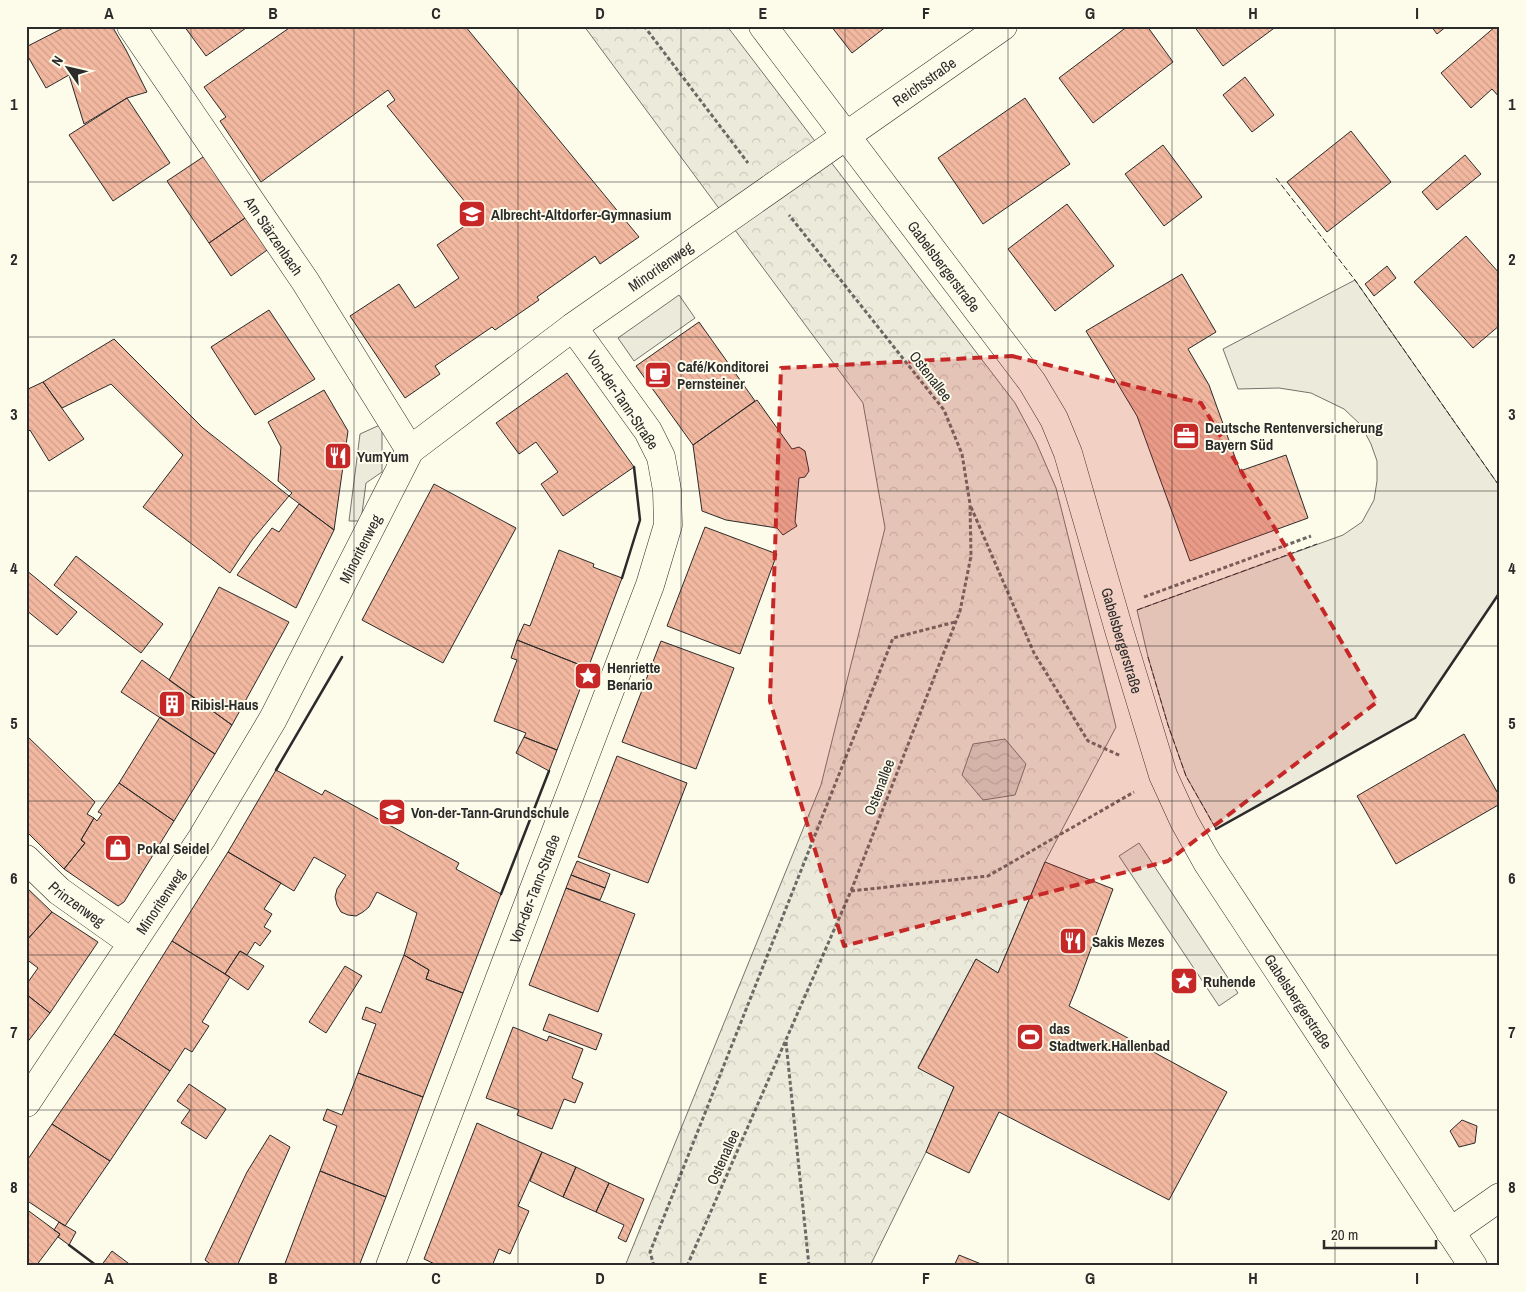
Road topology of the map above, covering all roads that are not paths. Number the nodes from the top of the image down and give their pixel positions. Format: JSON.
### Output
{"nodes":[{"id":1,"x":131,"y":26,"type":"edge"},
{"id":2,"x":763,"y":26,"type":"edge"},
{"id":3,"x":1003,"y":26,"type":"edge"},
{"id":4,"x":846,"y":136,"type":"junction"},
{"id":5,"x":573,"y":327,"type":"junction"},
{"id":6,"x":410,"y":450,"type":"junction"},
{"id":7,"x":26,"y":859,"type":"edge"},
{"id":8,"x":132,"y":943,"type":"junction"},
{"id":9,"x":26,"y":1103,"type":"edge"},
{"id":10,"x":1500,"y":1196,"type":"edge"},
{"id":11,"x":1450,"y":1232,"type":"junction"},
{"id":12,"x":390,"y":1266,"type":"edge"},
{"id":13,"x":1473,"y":1266,"type":"edge"}],
"edges":[{"from":1,"to":6,"type":"street","name":"Am Stärzenbach"},
{"from":2,"to":4,"type":"street","name":"Gabelsbergerstraße"},
{"from":3,"to":4,"type":"street","name":"Reichsstraße"},
{"from":4,"to":5,"type":"street","name":"Minoritenweg"},
{"from":4,"to":11,"type":"street","name":"Gabelsbergerstraße"},
{"from":5,"to":6,"type":"street","name":"Minoritenweg"},
{"from":5,"to":12,"type":"street","name":"Von-der-Tann-Straße"},
{"from":6,"to":8,"type":"street","name":"Minoritenweg"},
{"from":7,"to":8,"type":"street","name":"Prinzenweg"},
{"from":8,"to":9,"type":"street","name":"Minoritenweg"},
{"from":10,"to":11,"type":"street"},
{"from":11,"to":13,"type":"street","name":"Gabelsbergerstraße"}]}
